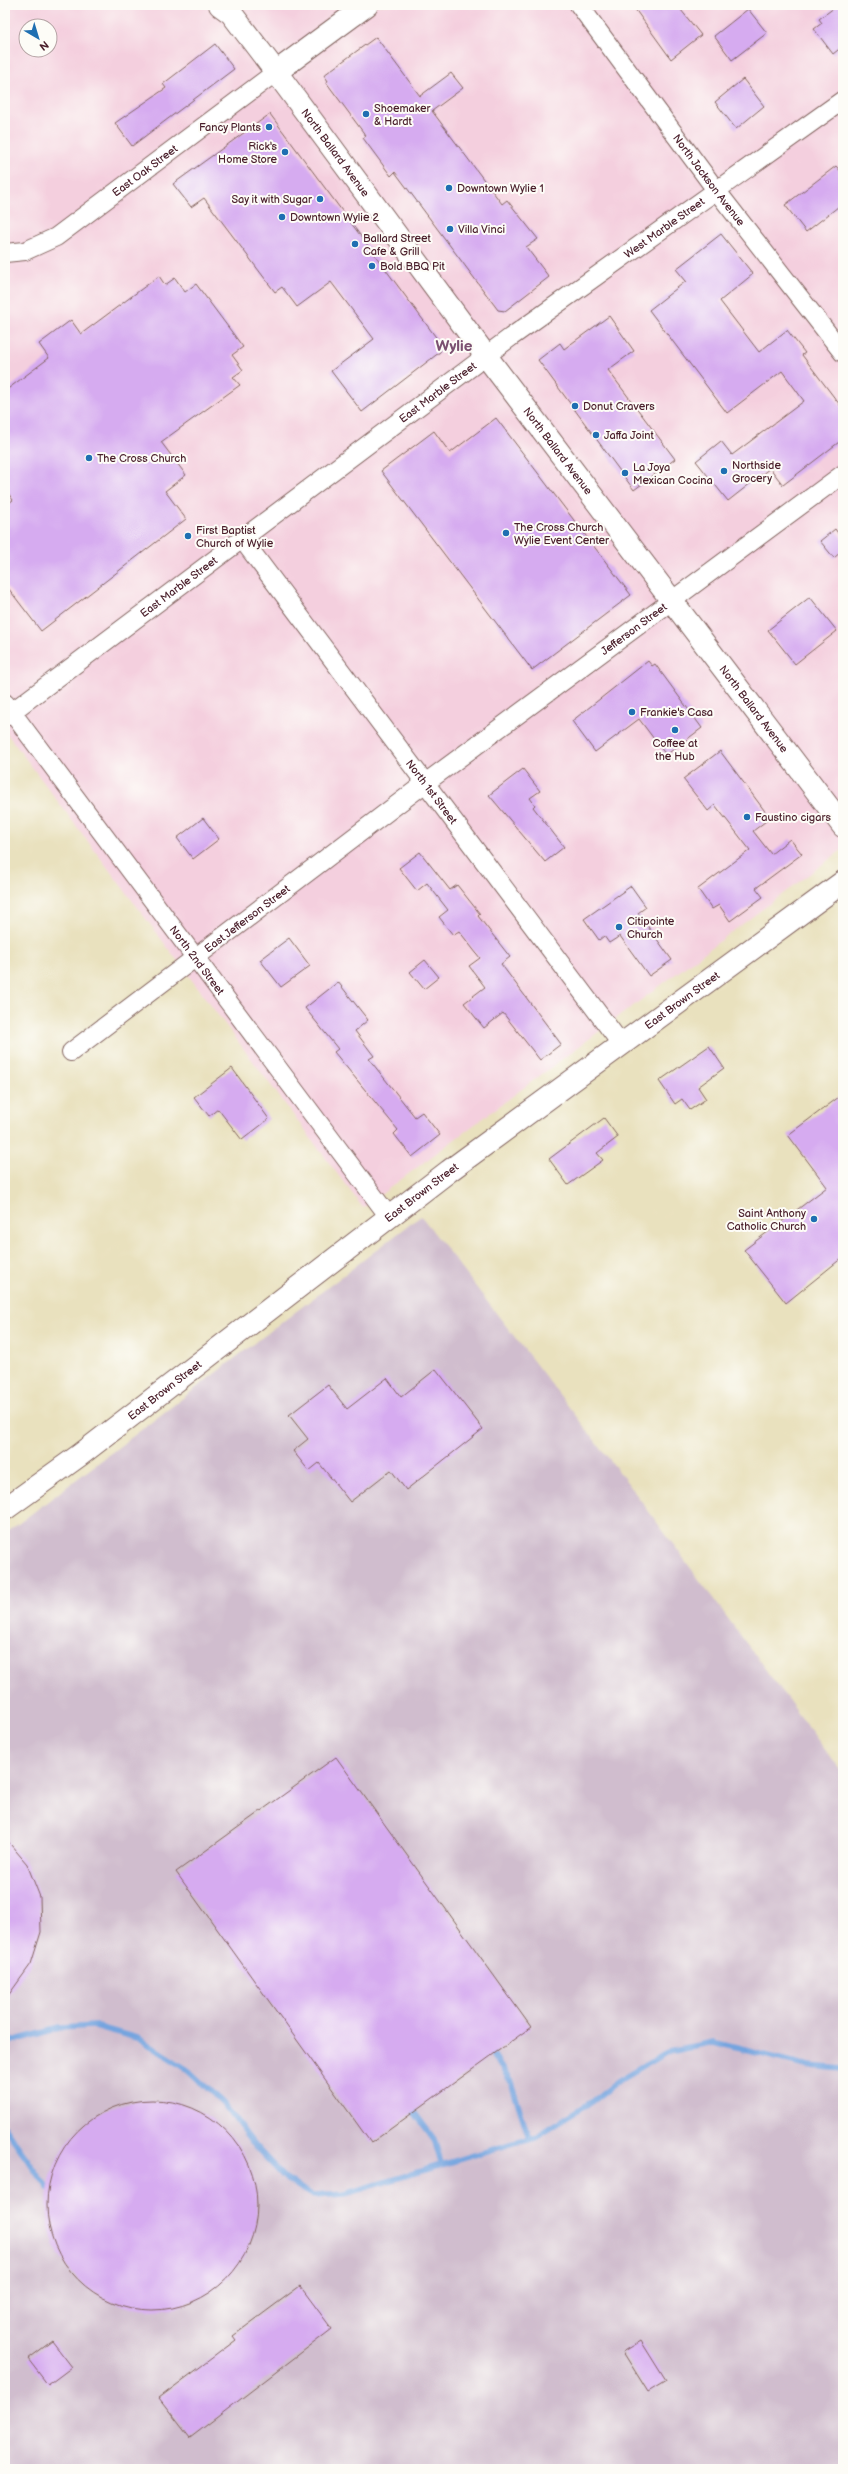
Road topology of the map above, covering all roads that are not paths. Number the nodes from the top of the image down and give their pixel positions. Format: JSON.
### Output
{"nodes":[{"id":1,"x":367,"y":5,"type":"edge"},
{"id":2,"x":579,"y":5,"type":"edge"},
{"id":3,"x":226,"y":8,"type":"edge"},
{"id":4,"x":276,"y":72,"type":"junction"},
{"id":5,"x":843,"y":100,"type":"edge"},
{"id":6,"x":716,"y":190,"type":"junction"},
{"id":7,"x":5,"y":253,"type":"edge"},
{"id":8,"x":843,"y":353,"type":"edge"},
{"id":9,"x":486,"y":356,"type":"junction"},
{"id":10,"x":843,"y":474,"type":"edge"},
{"id":11,"x":242,"y":539,"type":"junction"},
{"id":12,"x":673,"y":602,"type":"junction"},
{"id":13,"x":7,"y":710,"type":"edge"},
{"id":14,"x":424,"y":784,"type":"junction"},
{"id":15,"x":843,"y":826,"type":"edge"},
{"id":16,"x":843,"y":882,"type":"edge"},
{"id":17,"x":194,"y":959,"type":"junction"},
{"id":18,"x":622,"y":1045,"type":"junction"},
{"id":19,"x":71,"y":1052,"type":"dead end"},
{"id":20,"x":390,"y":1218,"type":"junction"},
{"id":21,"x":5,"y":1510,"type":"edge"}],
"edges":[{"from":1,"to":4,"type":"main road"},
{"from":2,"to":6,"type":"street","name":"North Jackson Avenue"},
{"from":3,"to":4,"type":"main road","name":"North Ballard Avenue"},
{"from":4,"to":7,"type":"street","name":"East Oak Street"},
{"from":4,"to":9,"type":"main road","name":"North Ballard Avenue"},
{"from":5,"to":6,"type":"street","name":"West Marble Street"},
{"from":6,"to":8,"type":"street","name":"North Jackson Avenue"},
{"from":6,"to":9,"type":"street","name":"West Marble Street"},
{"from":9,"to":11,"type":"street","name":"East Marble Street"},
{"from":9,"to":12,"type":"main road","name":"North Ballard Avenue"},
{"from":10,"to":12,"type":"street","name":"Jefferson Street"},
{"from":11,"to":13,"type":"street","name":"East Marble Street"},
{"from":11,"to":14,"type":"street","name":"North 1st Street"},
{"from":12,"to":14,"type":"street","name":"Jefferson Street"},
{"from":12,"to":15,"type":"main road","name":"North Ballard Avenue"},
{"from":13,"to":17,"type":"street","name":"North 2nd Street"},
{"from":14,"to":17,"type":"street","name":"East Jefferson Street"},
{"from":14,"to":18,"type":"street","name":"North 1st Street"},
{"from":16,"to":18,"type":"main road","name":"East Brown Street"},
{"from":17,"to":19,"type":"street","name":"East Jefferson Street"},
{"from":17,"to":20,"type":"street","name":"North 2nd Street"},
{"from":18,"to":20,"type":"main road","name":"East Brown Street"},
{"from":20,"to":21,"type":"main road","name":"East Brown Street"}]}
